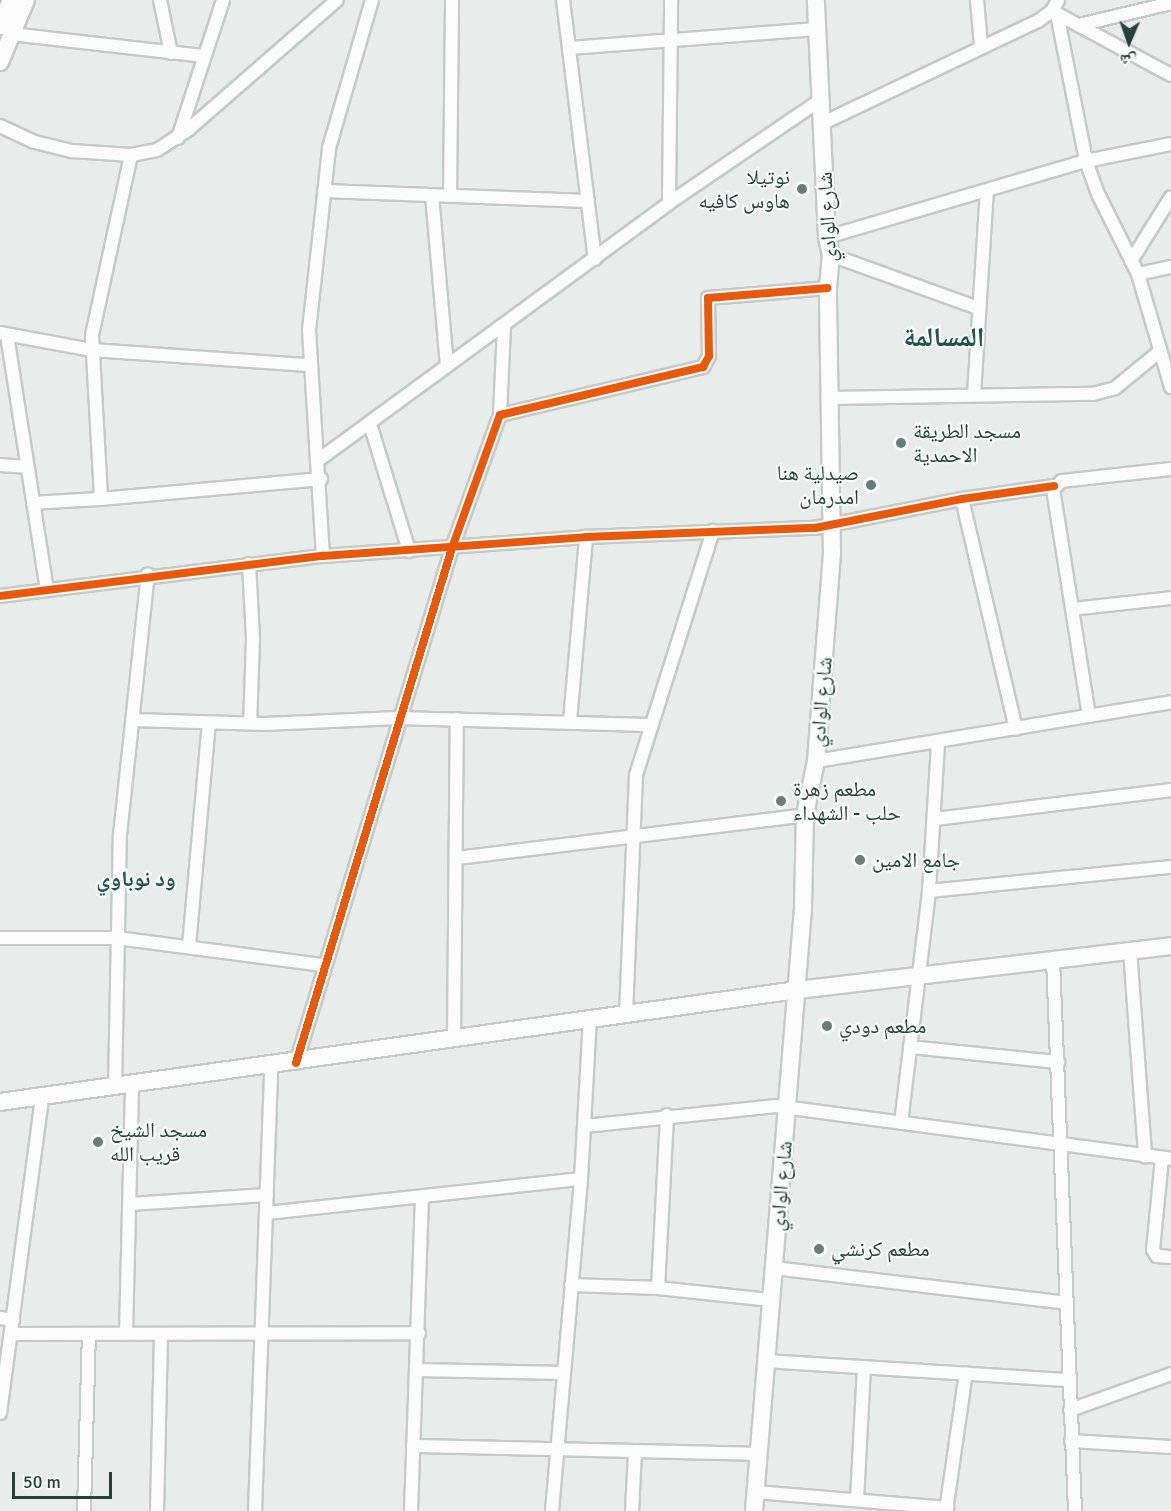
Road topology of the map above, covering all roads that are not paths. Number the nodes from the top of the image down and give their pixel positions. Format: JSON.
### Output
{"nodes":[{"id":1,"x":11,"y":0,"type":"edge"},
{"id":2,"x":26,"y":0,"type":"edge"},
{"id":3,"x":160,"y":0,"type":"edge"},
{"id":4,"x":223,"y":0,"type":"edge"},
{"id":5,"x":337,"y":0,"type":"edge"},
{"id":6,"x":372,"y":0,"type":"edge"},
{"id":7,"x":452,"y":0,"type":"edge"},
{"id":8,"x":562,"y":0,"type":"edge"},
{"id":9,"x":671,"y":0,"type":"edge"},
{"id":10,"x":816,"y":0,"type":"edge"},
{"id":11,"x":977,"y":0,"type":"edge"},
{"id":12,"x":1171,"y":3,"type":"edge"},
{"id":13,"x":1056,"y":8,"type":"edge"},
{"id":14,"x":1079,"y":25,"type":"junction"},
{"id":15,"x":817,"y":28,"type":"junction"},
{"id":16,"x":5,"y":30,"type":"edge"},
{"id":17,"x":671,"y":39,"type":"junction"},
{"id":18,"x":981,"y":46,"type":"junction"},
{"id":19,"x":569,"y":48,"type":"junction"},
{"id":20,"x":171,"y":53,"type":"junction"},
{"id":21,"x":203,"y":56,"type":"junction"},
{"id":22,"x":0,"y":62,"type":"edge"},
{"id":23,"x":1171,"y":75,"type":"edge"},
{"id":24,"x":822,"y":99,"type":"junction"},
{"id":25,"x":823,"y":123,"type":"junction"},
{"id":26,"x":0,"y":126,"type":"edge"},
{"id":27,"x":178,"y":138,"type":"junction"},
{"id":28,"x":1171,"y":144,"type":"edge"},
{"id":29,"x":131,"y":155,"type":"junction"},
{"id":30,"x":1086,"y":161,"type":"junction"},
{"id":31,"x":324,"y":191,"type":"junction"},
{"id":32,"x":987,"y":191,"type":"junction"},
{"id":33,"x":432,"y":195,"type":"junction"},
{"id":34,"x":450,"y":195,"type":"junction"},
{"id":35,"x":1171,"y":197,"type":"edge"},
{"id":36,"x":588,"y":201,"type":"junction"},
{"id":37,"x":669,"y":203,"type":"junction"},
{"id":38,"x":827,"y":237,"type":"junction"},
{"id":39,"x":831,"y":255,"type":"junction"},
{"id":40,"x":595,"y":259,"type":"junction"},
{"id":41,"x":1131,"y":261,"type":"junction"},
{"id":42,"x":1171,"y":267,"type":"edge"},
{"id":43,"x":1138,"y":274,"type":"junction"},
{"id":44,"x":828,"y":288,"type":"junction"},
{"id":45,"x":978,"y":308,"type":"junction"},
{"id":46,"x":504,"y":328,"type":"junction"},
{"id":47,"x":4,"y":334,"type":"edge"},
{"id":48,"x":92,"y":350,"type":"junction"},
{"id":49,"x":1159,"y":352,"type":"junction"},
{"id":50,"x":308,"y":364,"type":"junction"},
{"id":51,"x":447,"y":365,"type":"junction"},
{"id":52,"x":1171,"y":387,"type":"edge"},
{"id":53,"x":974,"y":395,"type":"junction"},
{"id":54,"x":829,"y":398,"type":"junction"},
{"id":55,"x":500,"y":415,"type":"junction"},
{"id":56,"x":370,"y":424,"type":"junction"},
{"id":57,"x":317,"y":462,"type":"junction"},
{"id":58,"x":0,"y":465,"type":"edge"},
{"id":59,"x":27,"y":467,"type":"junction"},
{"id":60,"x":1171,"y":469,"type":"edge"},
{"id":61,"x":321,"y":479,"type":"junction"},
{"id":62,"x":1054,"y":486,"type":"junction"},
{"id":63,"x":101,"y":499,"type":"junction"},
{"id":64,"x":962,"y":499,"type":"junction"},
{"id":65,"x":33,"y":503,"type":"junction"},
{"id":66,"x":833,"y":525,"type":"junction"},
{"id":67,"x":713,"y":531,"type":"junction"},
{"id":68,"x":586,"y":537,"type":"junction"},
{"id":69,"x":452,"y":548,"type":"junction"},
{"id":70,"x":409,"y":551,"type":"junction"},
{"id":71,"x":323,"y":556,"type":"junction"},
{"id":72,"x":249,"y":564,"type":"junction"},
{"id":73,"x":148,"y":575,"type":"junction"},
{"id":74,"x":47,"y":590,"type":"junction"},
{"id":75,"x":0,"y":596,"type":"edge"},
{"id":76,"x":1171,"y":598,"type":"edge"},
{"id":77,"x":1072,"y":609,"type":"junction"},
{"id":78,"x":1171,"y":702,"type":"edge"},
{"id":79,"x":1089,"y":716,"type":"junction"},
{"id":80,"x":398,"y":718,"type":"junction"},
{"id":81,"x":457,"y":719,"type":"junction"},
{"id":82,"x":133,"y":720,"type":"junction"},
{"id":83,"x":570,"y":721,"type":"junction"},
{"id":84,"x":209,"y":723,"type":"junction"},
{"id":85,"x":250,"y":723,"type":"junction"},
{"id":86,"x":650,"y":725,"type":"junction"},
{"id":87,"x":1016,"y":729,"type":"junction"},
{"id":88,"x":938,"y":743,"type":"junction"},
{"id":89,"x":816,"y":761,"type":"junction"},
{"id":90,"x":1171,"y":790,"type":"edge"},
{"id":91,"x":805,"y":815,"type":"junction"},
{"id":92,"x":935,"y":819,"type":"junction"},
{"id":93,"x":636,"y":833,"type":"junction"},
{"id":94,"x":457,"y":858,"type":"junction"},
{"id":95,"x":1171,"y":867,"type":"edge"},
{"id":96,"x":928,"y":891,"type":"junction"},
{"id":97,"x":0,"y":938,"type":"edge"},
{"id":98,"x":117,"y":938,"type":"junction"},
{"id":99,"x":189,"y":946,"type":"junction"},
{"id":100,"x":1171,"y":946,"type":"edge"},
{"id":101,"x":1130,"y":950,"type":"junction"},
{"id":102,"x":1053,"y":959,"type":"junction"},
{"id":103,"x":323,"y":965,"type":"junction"},
{"id":104,"x":919,"y":975,"type":"junction"},
{"id":105,"x":797,"y":990,"type":"junction"},
{"id":106,"x":626,"y":1014,"type":"junction"},
{"id":107,"x":590,"y":1019,"type":"junction"},
{"id":108,"x":454,"y":1039,"type":"junction"},
{"id":109,"x":910,"y":1047,"type":"junction"},
{"id":110,"x":1058,"y":1062,"type":"junction"},
{"id":111,"x":296,"y":1063,"type":"junction"},
{"id":112,"x":271,"y":1067,"type":"junction"},
{"id":113,"x":132,"y":1086,"type":"junction"},
{"id":114,"x":115,"y":1088,"type":"junction"},
{"id":115,"x":42,"y":1099,"type":"junction"},
{"id":116,"x":0,"y":1102,"type":"edge"},
{"id":117,"x":788,"y":1107,"type":"junction"},
{"id":118,"x":667,"y":1115,"type":"junction"},
{"id":119,"x":901,"y":1123,"type":"junction"},
{"id":120,"x":585,"y":1126,"type":"junction"},
{"id":121,"x":1061,"y":1146,"type":"junction"},
{"id":122,"x":1145,"y":1156,"type":"junction"},
{"id":123,"x":1166,"y":1159,"type":"edge"},
{"id":124,"x":581,"y":1179,"type":"junction"},
{"id":125,"x":267,"y":1195,"type":"junction"},
{"id":126,"x":422,"y":1198,"type":"junction"},
{"id":127,"x":130,"y":1204,"type":"junction"},
{"id":128,"x":267,"y":1214,"type":"junction"},
{"id":129,"x":1171,"y":1257,"type":"edge"},
{"id":130,"x":774,"y":1268,"type":"junction"},
{"id":131,"x":571,"y":1285,"type":"junction"},
{"id":132,"x":658,"y":1288,"type":"junction"},
{"id":133,"x":771,"y":1300,"type":"junction"},
{"id":134,"x":1066,"y":1303,"type":"junction"},
{"id":135,"x":0,"y":1318,"type":"edge"},
{"id":136,"x":13,"y":1320,"type":"junction"},
{"id":137,"x":11,"y":1334,"type":"junction"},
{"id":138,"x":89,"y":1334,"type":"junction"},
{"id":139,"x":126,"y":1334,"type":"junction"},
{"id":140,"x":419,"y":1334,"type":"junction"},
{"id":141,"x":161,"y":1335,"type":"junction"},
{"id":142,"x":260,"y":1336,"type":"junction"},
{"id":143,"x":765,"y":1361,"type":"junction"},
{"id":144,"x":864,"y":1367,"type":"junction"},
{"id":145,"x":417,"y":1370,"type":"junction"},
{"id":146,"x":564,"y":1373,"type":"junction"},
{"id":147,"x":966,"y":1373,"type":"junction"},
{"id":148,"x":1171,"y":1374,"type":"edge"},
{"id":149,"x":1069,"y":1380,"type":"junction"},
{"id":150,"x":1070,"y":1410,"type":"junction"},
{"id":151,"x":0,"y":1413,"type":"edge"},
{"id":152,"x":1071,"y":1441,"type":"junction"},
{"id":153,"x":413,"y":1446,"type":"junction"},
{"id":154,"x":1171,"y":1447,"type":"edge"},
{"id":155,"x":557,"y":1449,"type":"junction"},
{"id":156,"x":635,"y":1451,"type":"junction"},
{"id":157,"x":759,"y":1454,"type":"junction"},
{"id":158,"x":756,"y":1492,"type":"junction"},
{"id":159,"x":857,"y":1500,"type":"junction"},
{"id":160,"x":947,"y":1510,"type":"edge"},
{"id":161,"x":84,"y":1511,"type":"edge"},
{"id":162,"x":157,"y":1511,"type":"edge"},
{"id":163,"x":255,"y":1511,"type":"edge"},
{"id":164,"x":411,"y":1511,"type":"edge"},
{"id":165,"x":552,"y":1511,"type":"edge"},
{"id":166,"x":632,"y":1511,"type":"edge"},
{"id":167,"x":754,"y":1511,"type":"edge"},
{"id":168,"x":1075,"y":1511,"type":"edge"}],
"edges":[{"from":1,"to":16,"type":"main road"},
{"from":2,"to":16,"type":"main road"},
{"from":3,"to":20,"type":"street"},
{"from":4,"to":21,"type":"street"},
{"from":5,"to":27,"type":"street"},
{"from":6,"to":31,"type":"street"},
{"from":7,"to":34,"type":"street"},
{"from":8,"to":19,"type":"street"},
{"from":9,"to":17,"type":"street"},
{"from":10,"to":15,"type":"main road","name":"شارع الوادي"},
{"from":11,"to":18,"type":"street"},
{"from":12,"to":14,"type":"street"},
{"from":13,"to":14,"type":"street"},
{"from":13,"to":18,"type":"street"},
{"from":13,"to":30,"type":"street"},
{"from":14,"to":23,"type":"street"},
{"from":15,"to":17,"type":"street"},
{"from":15,"to":24,"type":"main road","name":"شارع الوادي"},
{"from":16,"to":20,"type":"street"},
{"from":16,"to":22,"type":"main road"},
{"from":17,"to":19,"type":"street"},
{"from":17,"to":37,"type":"street"},
{"from":18,"to":25,"type":"street"},
{"from":19,"to":36,"type":"street"},
{"from":20,"to":21,"type":"street"},
{"from":21,"to":27,"type":"street"},
{"from":24,"to":25,"type":"main road","name":"شارع الوادي"},
{"from":24,"to":37,"type":"street"},
{"from":25,"to":38,"type":"main road","name":"شارع الوادي"},
{"from":26,"to":29,"type":"street"},
{"from":27,"to":29,"type":"street"},
{"from":28,"to":30,"type":"street"},
{"from":29,"to":48,"type":"street"},
{"from":30,"to":32,"type":"street"},
{"from":30,"to":41,"type":"street"},
{"from":31,"to":33,"type":"street"},
{"from":31,"to":50,"type":"street"},
{"from":32,"to":38,"type":"street"},
{"from":32,"to":45,"type":"street"},
{"from":33,"to":34,"type":"street"},
{"from":33,"to":51,"type":"street"},
{"from":34,"to":36,"type":"street"},
{"from":35,"to":41,"type":"street"},
{"from":36,"to":40,"type":"street"},
{"from":37,"to":40,"type":"street"},
{"from":38,"to":39,"type":"main road","name":"شارع الوادي"},
{"from":39,"to":44,"type":"main road","name":"شارع الوادي"},
{"from":39,"to":45,"type":"street"},
{"from":40,"to":46,"type":"street"},
{"from":41,"to":43,"type":"street"},
{"from":42,"to":43,"type":"street"},
{"from":43,"to":49,"type":"street"},
{"from":44,"to":54,"type":"main road","name":"شارع الوادي"},
{"from":44,"to":55,"type":"street"},
{"from":45,"to":53,"type":"street"},
{"from":46,"to":51,"type":"street"},
{"from":46,"to":55,"type":"street"},
{"from":47,"to":48,"type":"street"},
{"from":47,"to":59,"type":"street"},
{"from":48,"to":50,"type":"street"},
{"from":48,"to":63,"type":"street"},
{"from":49,"to":52,"type":"street"},
{"from":49,"to":53,"type":"street"},
{"from":50,"to":57,"type":"street"},
{"from":51,"to":56,"type":"street"},
{"from":53,"to":54,"type":"street"},
{"from":54,"to":66,"type":"main road","name":"شارع الوادي"},
{"from":55,"to":69,"type":"street"},
{"from":56,"to":57,"type":"street"},
{"from":56,"to":70,"type":"street"},
{"from":57,"to":61,"type":"street"},
{"from":58,"to":59,"type":"street"},
{"from":59,"to":65,"type":"street"},
{"from":60,"to":62,"type":"street"},
{"from":61,"to":63,"type":"street"},
{"from":61,"to":71,"type":"street"},
{"from":62,"to":64,"type":"street"},
{"from":62,"to":77,"type":"street"},
{"from":63,"to":65,"type":"street"},
{"from":64,"to":66,"type":"street"},
{"from":64,"to":87,"type":"street"},
{"from":65,"to":74,"type":"street"},
{"from":66,"to":67,"type":"street"},
{"from":66,"to":89,"type":"main road","name":"شارع الوادي"},
{"from":67,"to":68,"type":"street"},
{"from":67,"to":86,"type":"street"},
{"from":68,"to":69,"type":"street"},
{"from":68,"to":83,"type":"street"},
{"from":69,"to":70,"type":"street"},
{"from":69,"to":80,"type":"street"},
{"from":70,"to":71,"type":"street"},
{"from":71,"to":72,"type":"street"},
{"from":72,"to":73,"type":"street"},
{"from":72,"to":85,"type":"street"},
{"from":73,"to":74,"type":"street"},
{"from":73,"to":82,"type":"street"},
{"from":74,"to":75,"type":"street"},
{"from":76,"to":77,"type":"street"},
{"from":77,"to":79,"type":"street"},
{"from":78,"to":79,"type":"street"},
{"from":79,"to":87,"type":"street"},
{"from":80,"to":81,"type":"street"},
{"from":80,"to":85,"type":"street"},
{"from":80,"to":103,"type":"street"},
{"from":81,"to":83,"type":"street"},
{"from":81,"to":94,"type":"street"},
{"from":82,"to":84,"type":"street"},
{"from":82,"to":98,"type":"street"},
{"from":83,"to":86,"type":"street"},
{"from":84,"to":85,"type":"street"},
{"from":84,"to":99,"type":"street"},
{"from":86,"to":93,"type":"street"},
{"from":87,"to":88,"type":"street"},
{"from":88,"to":89,"type":"street"},
{"from":88,"to":92,"type":"street"},
{"from":89,"to":91,"type":"main road","name":"شارع الوادي"},
{"from":90,"to":92,"type":"street"},
{"from":91,"to":93,"type":"street"},
{"from":91,"to":105,"type":"main road","name":"شارع الوادي"},
{"from":92,"to":96,"type":"street"},
{"from":93,"to":94,"type":"street"},
{"from":93,"to":106,"type":"street"},
{"from":94,"to":108,"type":"street"},
{"from":95,"to":96,"type":"street"},
{"from":96,"to":104,"type":"street"},
{"from":97,"to":98,"type":"street"},
{"from":98,"to":99,"type":"street"},
{"from":98,"to":114,"type":"street"},
{"from":99,"to":103,"type":"street"},
{"from":100,"to":101,"type":"main road"},
{"from":101,"to":102,"type":"main road"},
{"from":101,"to":122,"type":"street"},
{"from":102,"to":104,"type":"main road"},
{"from":102,"to":110,"type":"street"},
{"from":103,"to":111,"type":"street"},
{"from":104,"to":105,"type":"main road"},
{"from":104,"to":109,"type":"street"},
{"from":105,"to":106,"type":"main road"},
{"from":105,"to":117,"type":"main road","name":"شارع الوادي"},
{"from":106,"to":107,"type":"main road"},
{"from":107,"to":108,"type":"main road"},
{"from":107,"to":120,"type":"street"},
{"from":108,"to":111,"type":"main road"},
{"from":109,"to":110,"type":"street"},
{"from":109,"to":119,"type":"street"},
{"from":110,"to":121,"type":"street"},
{"from":111,"to":112,"type":"main road"},
{"from":112,"to":113,"type":"main road"},
{"from":112,"to":125,"type":"street"},
{"from":113,"to":114,"type":"main road"},
{"from":113,"to":127,"type":"street"},
{"from":114,"to":115,"type":"main road"},
{"from":115,"to":116,"type":"main road"},
{"from":115,"to":136,"type":"street"},
{"from":117,"to":118,"type":"street"},
{"from":117,"to":119,"type":"street"},
{"from":117,"to":130,"type":"main road","name":"شارع الوادي"},
{"from":118,"to":120,"type":"street"},
{"from":118,"to":132,"type":"street"},
{"from":119,"to":121,"type":"street"},
{"from":120,"to":124,"type":"street"},
{"from":121,"to":122,"type":"street"},
{"from":121,"to":134,"type":"street"},
{"from":122,"to":123,"type":"street"},
{"from":123,"to":129,"type":"street"},
{"from":124,"to":126,"type":"street"},
{"from":124,"to":131,"type":"street"},
{"from":125,"to":127,"type":"street"},
{"from":125,"to":128,"type":"street"},
{"from":126,"to":128,"type":"street"},
{"from":126,"to":140,"type":"street"},
{"from":127,"to":139,"type":"street"},
{"from":128,"to":142,"type":"street"},
{"from":130,"to":133,"type":"main road","name":"شارع الوادي"},
{"from":130,"to":134,"type":"street"},
{"from":131,"to":132,"type":"street"},
{"from":131,"to":146,"type":"street"},
{"from":132,"to":133,"type":"street"},
{"from":133,"to":143,"type":"main road","name":"شارع الوادي"},
{"from":134,"to":149,"type":"street"},
{"from":135,"to":136,"type":"street"},
{"from":136,"to":137,"type":"street"},
{"from":137,"to":138,"type":"street"},
{"from":137,"to":151,"type":"street"},
{"from":138,"to":139,"type":"street"},
{"from":138,"to":161,"type":"street"},
{"from":139,"to":141,"type":"street"},
{"from":140,"to":142,"type":"street"},
{"from":140,"to":145,"type":"street"},
{"from":141,"to":142,"type":"street"},
{"from":141,"to":162,"type":"street"},
{"from":142,"to":163,"type":"street"},
{"from":143,"to":144,"type":"street"},
{"from":143,"to":157,"type":"main road","name":"شارع الوادي"},
{"from":144,"to":147,"type":"street"},
{"from":144,"to":159,"type":"street"},
{"from":145,"to":146,"type":"street"},
{"from":145,"to":153,"type":"street"},
{"from":146,"to":155,"type":"street"},
{"from":147,"to":149,"type":"street"},
{"from":147,"to":160,"type":"street"},
{"from":148,"to":150,"type":"street"},
{"from":149,"to":150,"type":"street"},
{"from":150,"to":152,"type":"street"},
{"from":152,"to":154,"type":"street"},
{"from":152,"to":168,"type":"street"},
{"from":153,"to":155,"type":"street"},
{"from":153,"to":164,"type":"street"},
{"from":155,"to":156,"type":"street"},
{"from":155,"to":165,"type":"street"},
{"from":156,"to":157,"type":"street"},
{"from":156,"to":166,"type":"street"},
{"from":157,"to":158,"type":"main road","name":"شارع الوادي"},
{"from":158,"to":159,"type":"street"},
{"from":158,"to":167,"type":"main road","name":"شارع الوادي"},
{"from":159,"to":160,"type":"street"}]}
